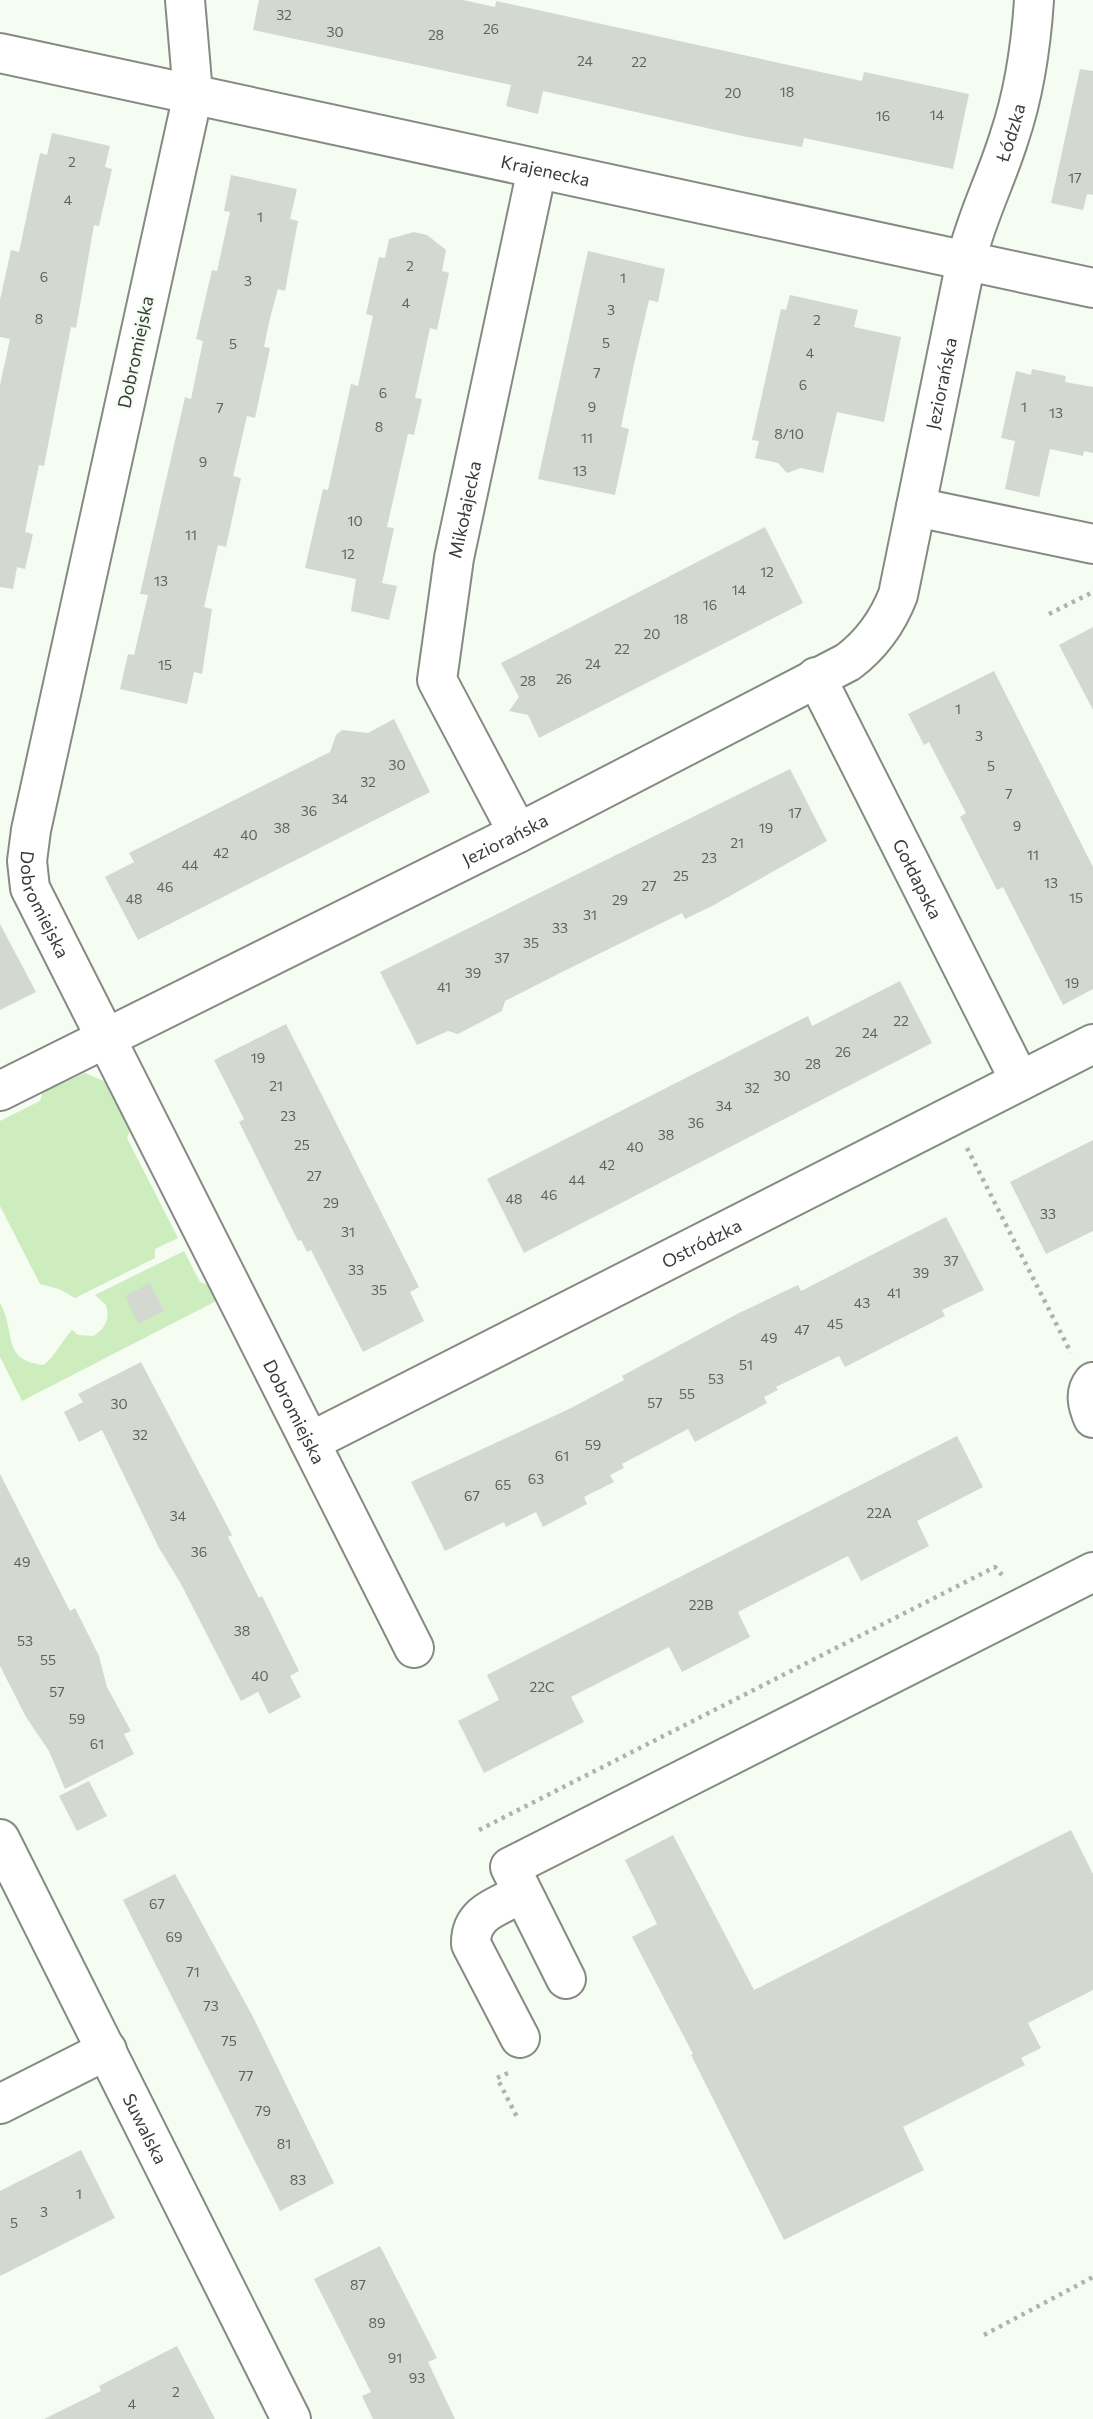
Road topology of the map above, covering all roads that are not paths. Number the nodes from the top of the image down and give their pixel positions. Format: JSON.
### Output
{"nodes":[{"id":1,"x":185,"y":0,"type":"edge"},
{"id":2,"x":1034,"y":0,"type":"edge"},
{"id":3,"x":0,"y":53,"type":"edge"},
{"id":4,"x":193,"y":94,"type":"junction"},
{"id":5,"x":537,"y":169,"type":"junction"},
{"id":6,"x":966,"y":261,"type":"junction"},
{"id":7,"x":1093,"y":288,"type":"edge"},
{"id":8,"x":916,"y":507,"type":"junction"},
{"id":9,"x":1093,"y":544,"type":"edge"},
{"id":10,"x":816,"y":677,"type":"junction"},
{"id":11,"x":518,"y":833,"type":"junction"},
{"id":12,"x":106,"y":1037,"type":"junction"},
{"id":13,"x":1093,"y":1044,"type":"edge"},
{"id":14,"x":1020,"y":1081,"type":"junction"},
{"id":15,"x":0,"y":1091,"type":"edge"},
{"id":16,"x":310,"y":1442,"type":"junction"},
{"id":17,"x":1093,"y":1572,"type":"edge"},
{"id":18,"x":414,"y":1648,"type":"dead end"},
{"id":19,"x":0,"y":1839,"type":"edge"},
{"id":20,"x":522,"y":1894,"type":"junction"},
{"id":21,"x":566,"y":1979,"type":"dead end"},
{"id":22,"x":520,"y":2038,"type":"dead end"},
{"id":23,"x":107,"y":2050,"type":"junction"},
{"id":24,"x":0,"y":2104,"type":"edge"},
{"id":25,"x":291,"y":2419,"type":"edge"}],
"edges":[{"from":1,"to":4,"type":"street","name":"Dobromiejska"},
{"from":2,"to":6,"type":"street","name":"Łódzka"},
{"from":3,"to":4,"type":"street","name":"Krajenecka"},
{"from":4,"to":5,"type":"street","name":"Krajenecka"},
{"from":4,"to":12,"type":"street","name":"Dobromiejska"},
{"from":5,"to":6,"type":"street","name":"Krajenecka"},
{"from":5,"to":11,"type":"street","name":"Mikołajecka"},
{"from":6,"to":7,"type":"street","name":"Krajenecka"},
{"from":6,"to":8,"type":"street","name":"Jeziorańska"},
{"from":8,"to":9,"type":"street"},
{"from":8,"to":10,"type":"street","name":"Jeziorańska"},
{"from":10,"to":11,"type":"street","name":"Jeziorańska"},
{"from":10,"to":14,"type":"street","name":"Gołdapska"},
{"from":11,"to":12,"type":"street","name":"Jeziorańska"},
{"from":12,"to":15,"type":"street","name":"Jeziorańska"},
{"from":12,"to":16,"type":"street","name":"Dobromiejska"},
{"from":13,"to":14,"type":"street","name":"Ostródzka"},
{"from":14,"to":16,"type":"street","name":"Ostródzka"},
{"from":16,"to":18,"type":"street","name":"Dobromiejska"},
{"from":17,"to":20,"type":"street"},
{"from":19,"to":23,"type":"street","name":"Suwalska"},
{"from":20,"to":21,"type":"street"},
{"from":20,"to":22,"type":"street"},
{"from":23,"to":24,"type":"street"},
{"from":23,"to":25,"type":"street","name":"Suwalska"}]}
